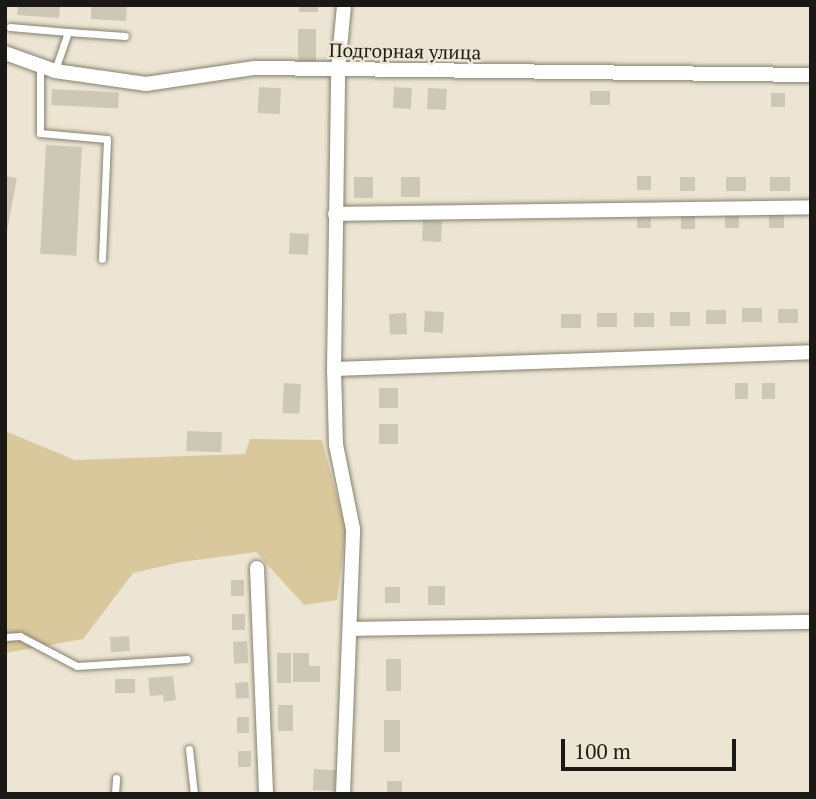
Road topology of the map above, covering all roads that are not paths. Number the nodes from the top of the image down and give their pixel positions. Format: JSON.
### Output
{"nodes":[{"id":1,"x":344,"y":5,"type":"edge"},
{"id":2,"x":10,"y":27,"type":"dead end"},
{"id":3,"x":68,"y":32,"type":"junction"},
{"id":4,"x":125,"y":36,"type":"dead end"},
{"id":5,"x":5,"y":53,"type":"edge"},
{"id":6,"x":40,"y":65,"type":"junction"},
{"id":7,"x":338,"y":70,"type":"junction"},
{"id":8,"x":55,"y":71,"type":"junction"},
{"id":9,"x":811,"y":75,"type":"edge"},
{"id":10,"x":811,"y":206,"type":"edge"},
{"id":11,"x":335,"y":215,"type":"junction"},
{"id":12,"x":102,"y":259,"type":"dead end"},
{"id":13,"x":811,"y":352,"type":"edge"},
{"id":14,"x":334,"y":369,"type":"junction"},
{"id":15,"x":257,"y":568,"type":"dead end"},
{"id":16,"x":811,"y":622,"type":"edge"},
{"id":17,"x":350,"y":629,"type":"junction"},
{"id":18,"x":5,"y":637,"type":"edge"},
{"id":19,"x":187,"y":659,"type":"dead end"},
{"id":20,"x":189,"y":749,"type":"dead end"},
{"id":21,"x":116,"y":778,"type":"dead end"},
{"id":22,"x":115,"y":794,"type":"edge"},
{"id":23,"x":194,"y":794,"type":"edge"},
{"id":24,"x":266,"y":794,"type":"edge"},
{"id":25,"x":343,"y":794,"type":"edge"}],
"edges":[{"from":1,"to":7,"type":"street"},
{"from":2,"to":3,"type":"lane"},
{"from":3,"to":4,"type":"lane"},
{"from":3,"to":8,"type":"lane"},
{"from":5,"to":6,"type":"street","name":"Подгорная улица"},
{"from":6,"to":8,"type":"street","name":"Подгорная улица"},
{"from":6,"to":12,"type":"lane"},
{"from":7,"to":8,"type":"street","name":"Подгорная улица"},
{"from":7,"to":9,"type":"street","name":"Подгорная улица"},
{"from":7,"to":11,"type":"street"},
{"from":10,"to":11,"type":"street"},
{"from":11,"to":14,"type":"street"},
{"from":13,"to":14,"type":"street"},
{"from":14,"to":17,"type":"street"},
{"from":15,"to":24,"type":"street"},
{"from":16,"to":17,"type":"street"},
{"from":17,"to":25,"type":"street"},
{"from":18,"to":19,"type":"lane"},
{"from":20,"to":23,"type":"lane"},
{"from":21,"to":22,"type":"lane"}]}
